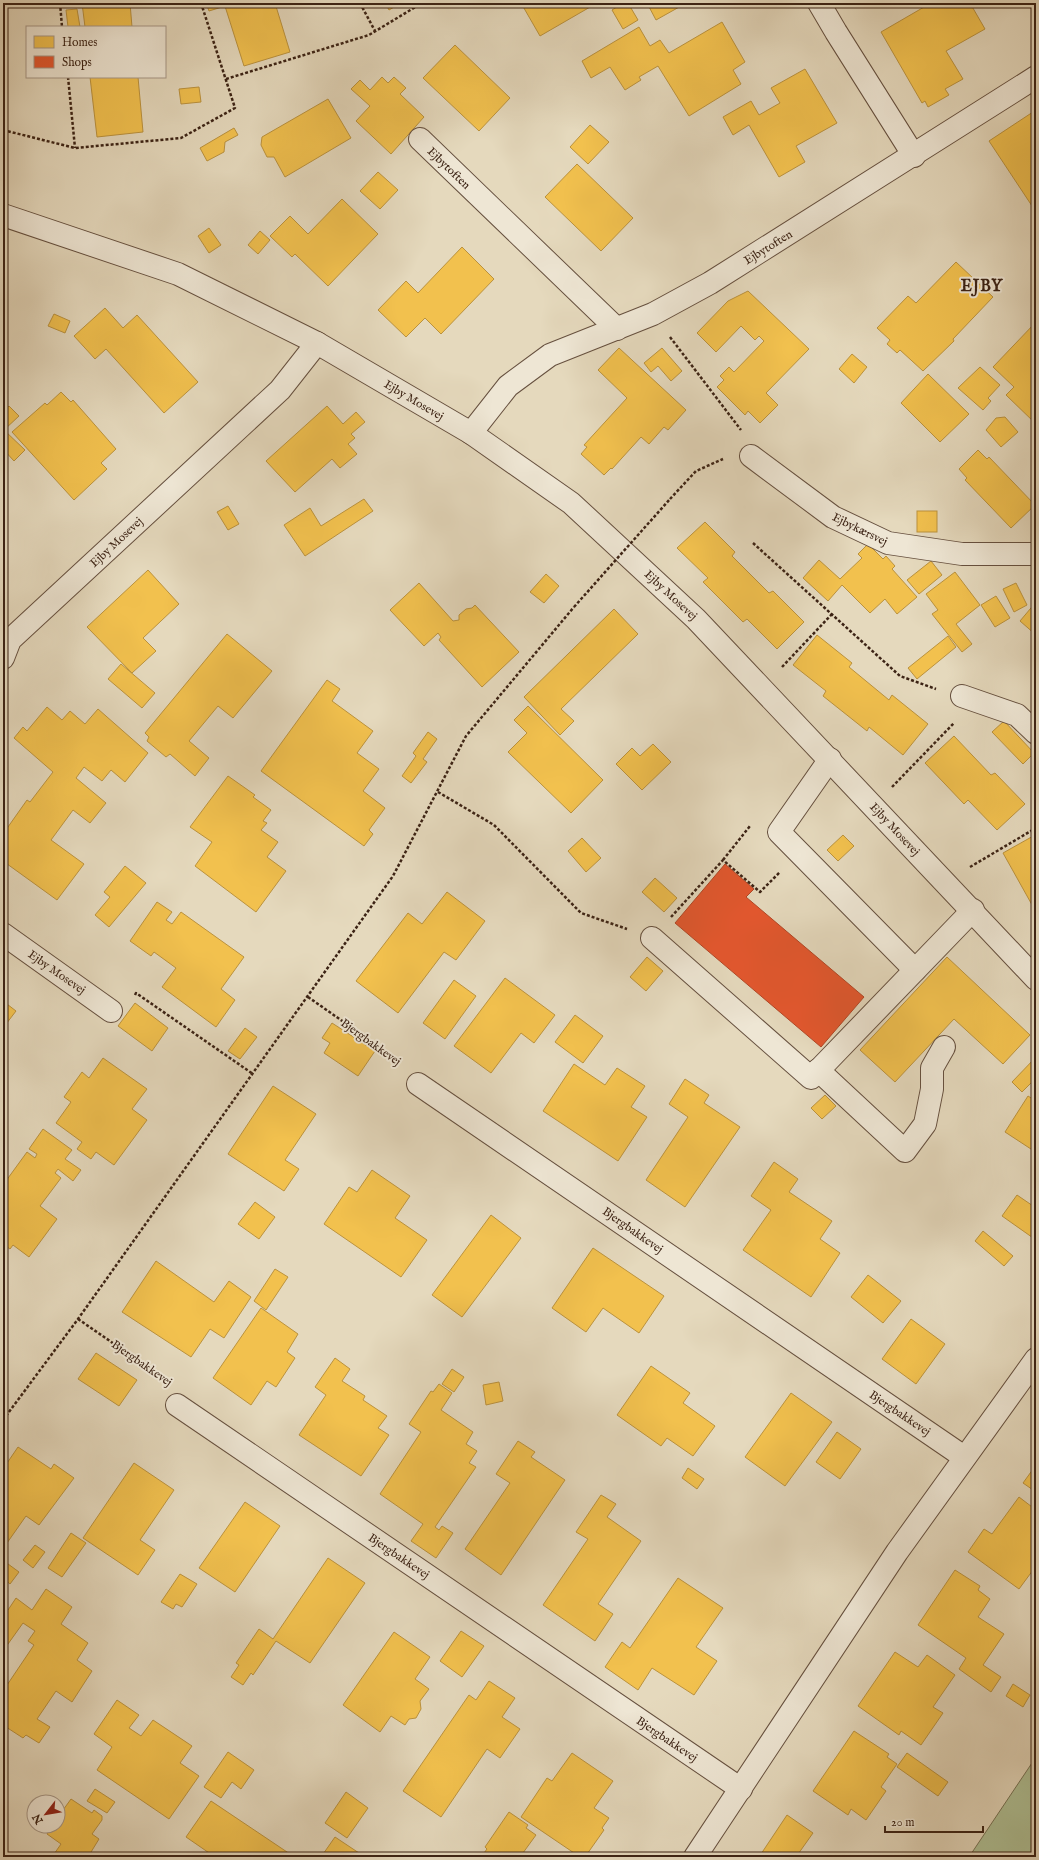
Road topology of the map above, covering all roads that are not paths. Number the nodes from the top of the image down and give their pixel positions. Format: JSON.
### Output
{"nodes":[{"id":1,"x":819,"y":3,"type":"edge"},
{"id":2,"x":1036,"y":77,"type":"edge"},
{"id":3,"x":420,"y":139,"type":"dead end"},
{"id":4,"x":914,"y":156,"type":"junction"},
{"id":5,"x":3,"y":215,"type":"edge"},
{"id":6,"x":616,"y":329,"type":"junction"},
{"id":7,"x":317,"y":342,"type":"junction"},
{"id":8,"x":470,"y":433,"type":"junction"},
{"id":9,"x":750,"y":456,"type":"road end"},
{"id":10,"x":1036,"y":554,"type":"edge"},
{"id":11,"x":3,"y":658,"type":"edge"},
{"id":12,"x":962,"y":696,"type":"road end"},
{"id":13,"x":1036,"y":733,"type":"edge"},
{"id":14,"x":830,"y":760,"type":"junction"},
{"id":15,"x":973,"y":910,"type":"junction"},
{"id":16,"x":3,"y":934,"type":"edge"},
{"id":17,"x":652,"y":938,"type":"road end"},
{"id":18,"x":915,"y":970,"type":"junction"},
{"id":19,"x":1036,"y":979,"type":"edge"},
{"id":20,"x":111,"y":1011,"type":"road end"},
{"id":21,"x":944,"y":1047,"type":"dead end"},
{"id":22,"x":814,"y":1074,"type":"junction"},
{"id":23,"x":418,"y":1084,"type":"road end"},
{"id":24,"x":1036,"y":1359,"type":"edge"},
{"id":25,"x":177,"y":1405,"type":"road end"},
{"id":26,"x":964,"y":1457,"type":"junction"},
{"id":27,"x":741,"y":1789,"type":"junction"},
{"id":28,"x":695,"y":1857,"type":"edge"}],
"edges":[{"from":1,"to":4,"type":"street"},
{"from":2,"to":4,"type":"street","name":"Ejbytoften"},
{"from":3,"to":6,"type":"street","name":"Ejbytoften"},
{"from":4,"to":6,"type":"street","name":"Ejbytoften"},
{"from":5,"to":7,"type":"street","name":"Ejby Mosevej"},
{"from":6,"to":8,"type":"street","name":"Ejbytoften"},
{"from":7,"to":8,"type":"street","name":"Ejby Mosevej"},
{"from":7,"to":11,"type":"street","name":"Ejby Mosevej"},
{"from":8,"to":14,"type":"street","name":"Ejby Mosevej"},
{"from":9,"to":10,"type":"street","name":"Ejbykærsvej"},
{"from":12,"to":13,"type":"street"},
{"from":14,"to":15,"type":"street","name":"Ejby Mosevej"},
{"from":14,"to":18,"type":"street"},
{"from":15,"to":18,"type":"street"},
{"from":15,"to":19,"type":"street","name":"Ejby Mosevej"},
{"from":16,"to":20,"type":"street","name":"Ejby Mosevej"},
{"from":17,"to":22,"type":"street"},
{"from":18,"to":22,"type":"street"},
{"from":21,"to":22,"type":"street"},
{"from":23,"to":26,"type":"street","name":"Bjergbakkevej"},
{"from":24,"to":26,"type":"street"},
{"from":25,"to":27,"type":"street","name":"Bjergbakkevej"},
{"from":26,"to":27,"type":"street"},
{"from":27,"to":28,"type":"street"}]}
